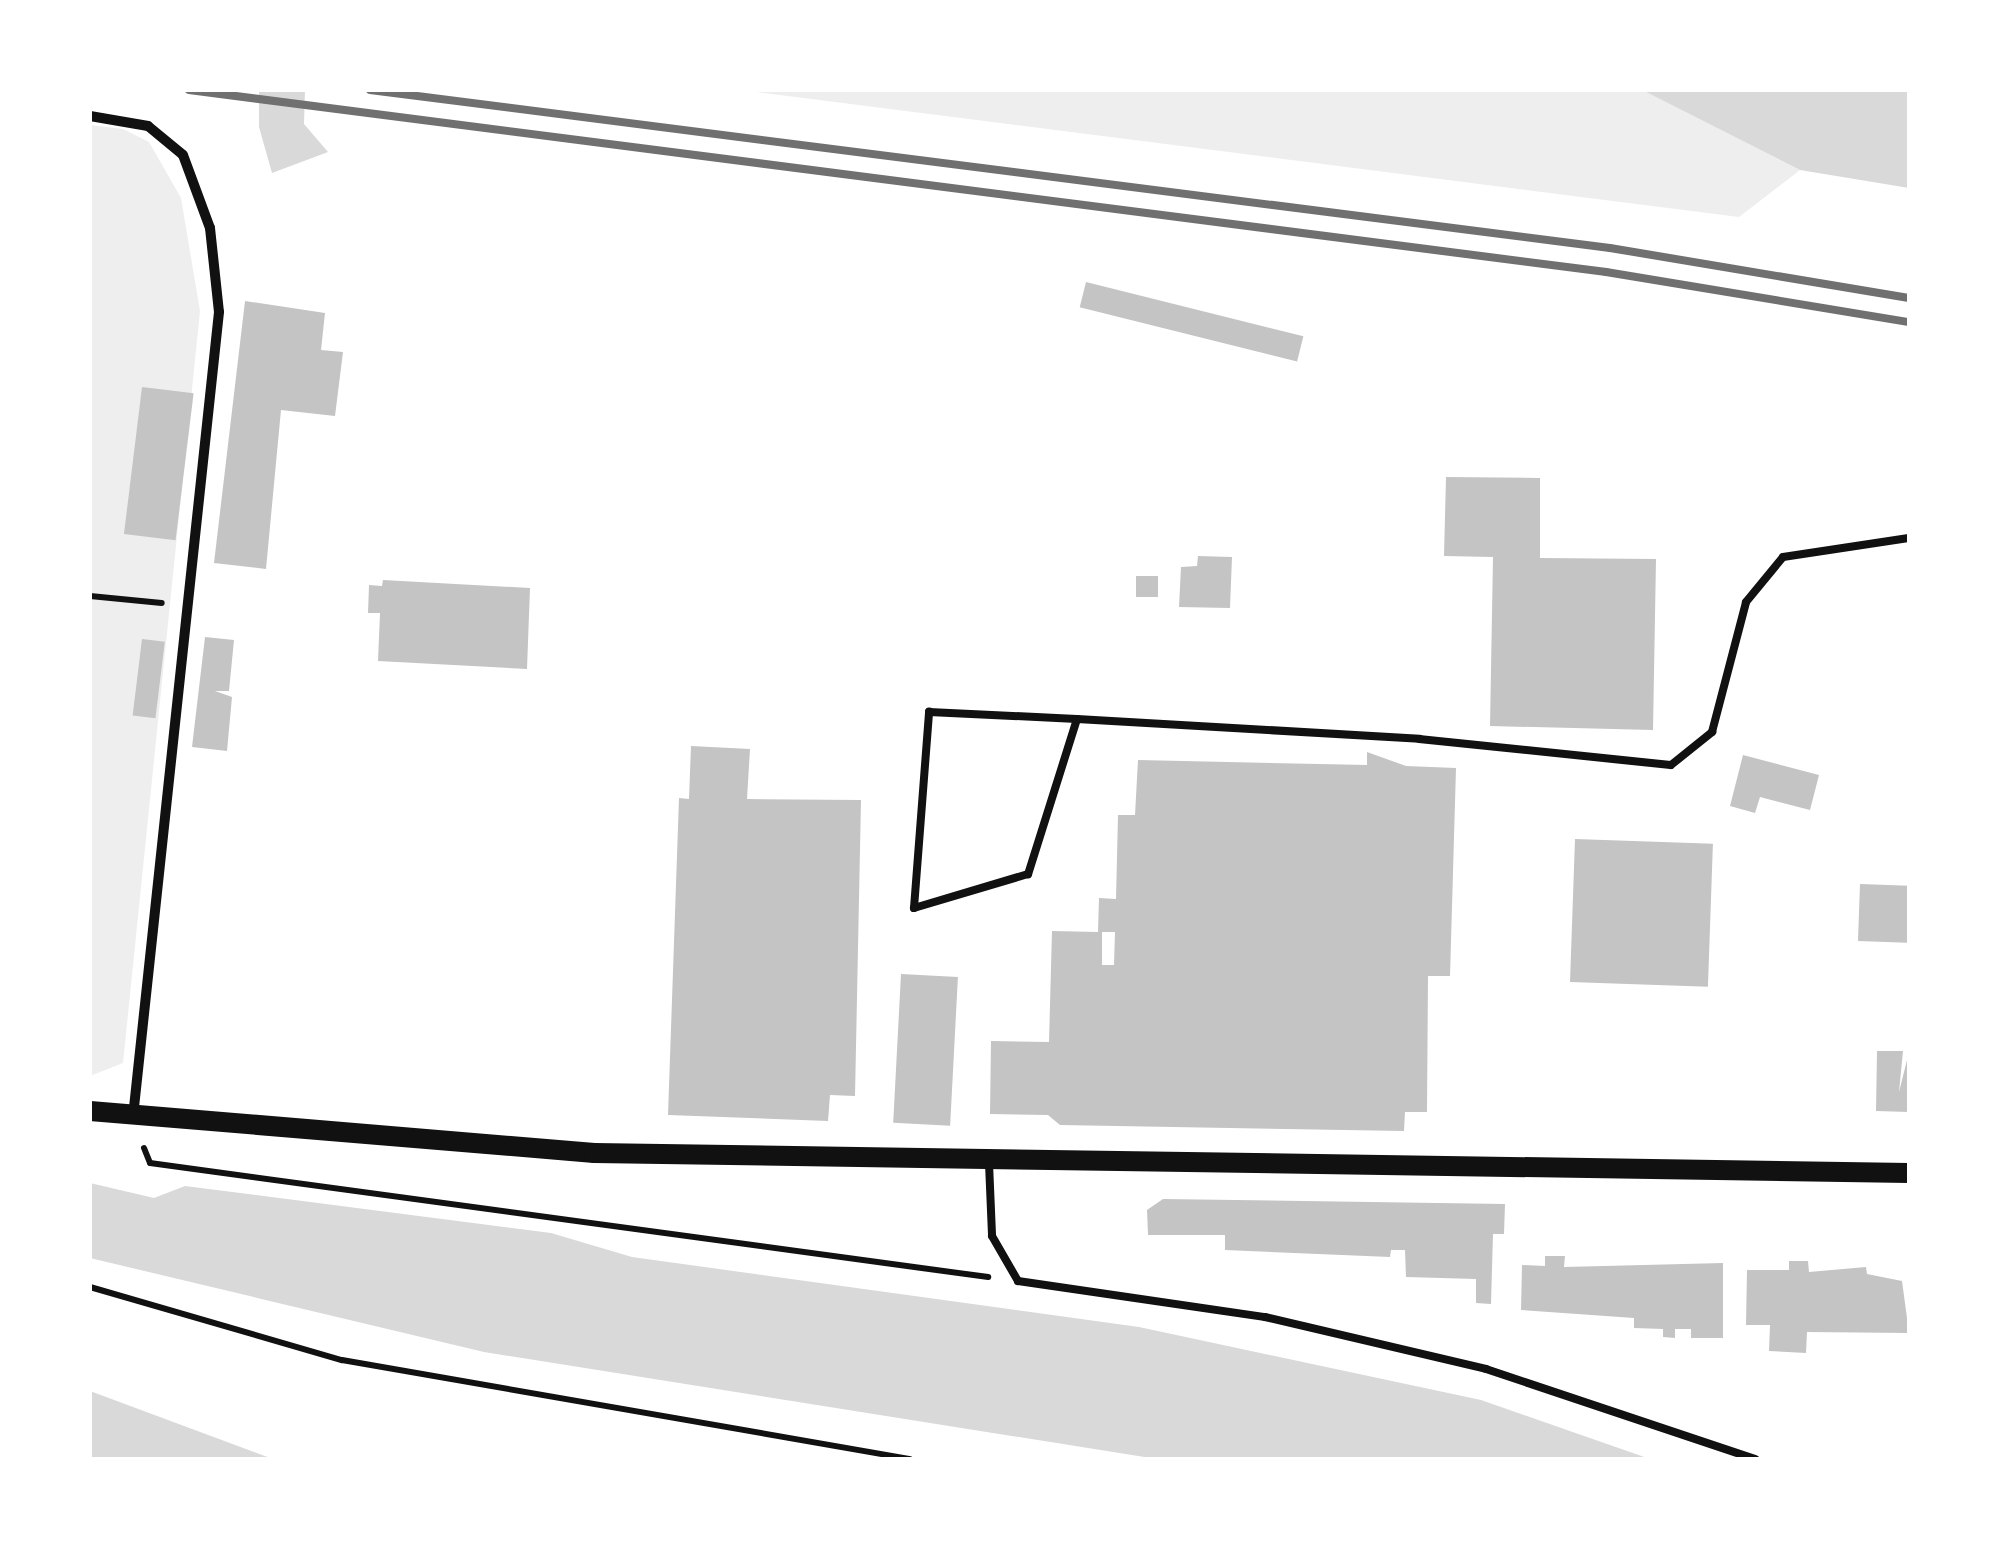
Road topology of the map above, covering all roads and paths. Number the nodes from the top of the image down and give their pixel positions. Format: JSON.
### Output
{"nodes":[{"id":1,"x":90,"y":116,"type":"edge"},
{"id":2,"x":1909,"y":538,"type":"edge"},
{"id":3,"x":90,"y":596,"type":"edge"},
{"id":4,"x":190,"y":606,"type":"junction"},
{"id":5,"x":1077,"y":720,"type":"junction"},
{"id":6,"x":90,"y":1110,"type":"edge"},
{"id":7,"x":133,"y":1118,"type":"junction"},
{"id":8,"x":988,"y":1159,"type":"junction"},
{"id":9,"x":1909,"y":1173,"type":"edge"},
{"id":10,"x":1018,"y":1281,"type":"junction"},
{"id":11,"x":90,"y":1287,"type":"edge"},
{"id":12,"x":910,"y":1459,"type":"edge"},
{"id":13,"x":1756,"y":1459,"type":"edge"}],
"edges":[{"from":1,"to":4,"type":"street"},
{"from":2,"to":5,"type":"lane"},
{"from":3,"to":4,"type":"path"},
{"from":4,"to":7,"type":"street"},
{"from":5,"to":5,"type":"lane"},
{"from":6,"to":7,"type":"main road"},
{"from":7,"to":8,"type":"main road"},
{"from":7,"to":10,"type":"path"},
{"from":8,"to":9,"type":"main road"},
{"from":8,"to":10,"type":"lane"},
{"from":10,"to":13,"type":"lane"},
{"from":11,"to":12,"type":"path"}]}
